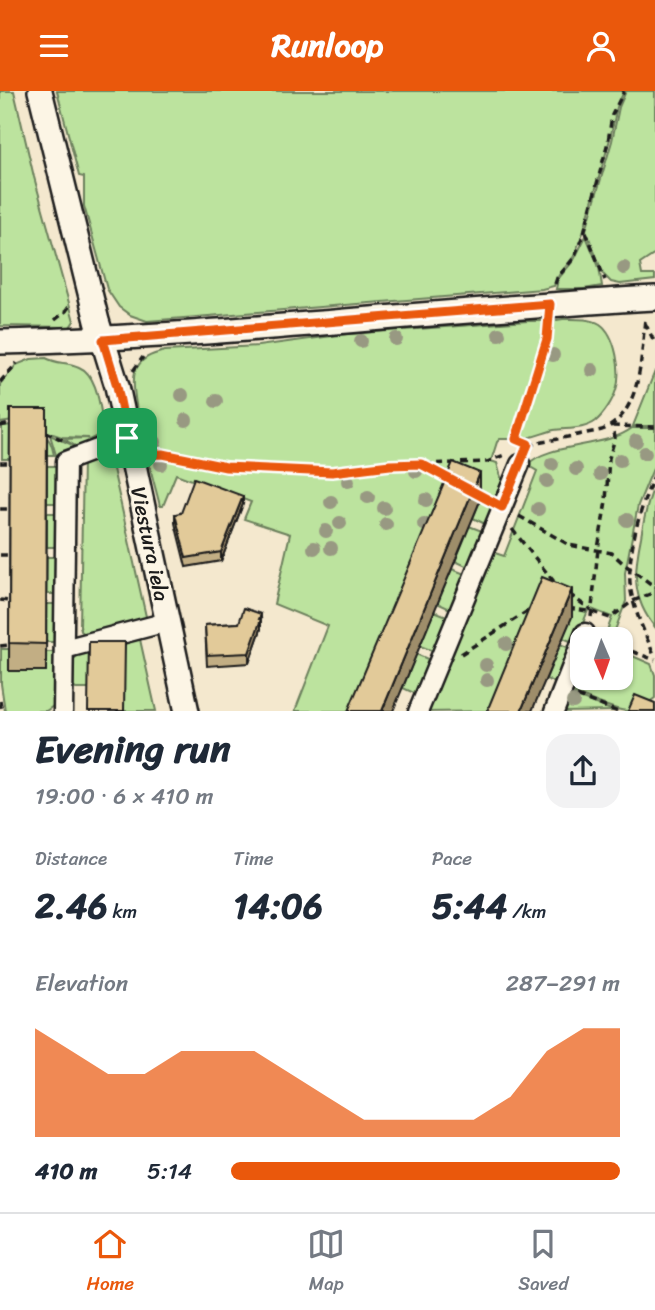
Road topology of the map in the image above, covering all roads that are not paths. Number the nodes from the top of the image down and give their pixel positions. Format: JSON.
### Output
{"nodes":[{"id":1,"x":40,"y":91,"type":"edge"},
{"id":2,"x":651,"y":298,"type":"edge"},
{"id":3,"x":103,"y":340,"type":"junction"},
{"id":4,"x":0,"y":342,"type":"edge"},
{"id":5,"x":129,"y":447,"type":"junction"},
{"id":6,"x":515,"y":455,"type":"road end"},
{"id":7,"x":167,"y":622,"type":"junction"},
{"id":8,"x":64,"y":649,"type":"junction"},
{"id":9,"x":570,"y":670,"type":"edge"},
{"id":10,"x":63,"y":711,"type":"edge"},
{"id":11,"x":187,"y":711,"type":"edge"},
{"id":12,"x":418,"y":711,"type":"edge"},
{"id":13,"x":554,"y":711,"type":"edge"}],
"edges":[{"from":1,"to":3,"type":"street","name":"Viestura iela"},
{"from":2,"to":3,"type":"street"},
{"from":3,"to":4,"type":"street"},
{"from":3,"to":5,"type":"street","name":"Viestura iela"},
{"from":5,"to":7,"type":"street","name":"Viestura iela"},
{"from":5,"to":8,"type":"street"},
{"from":6,"to":12,"type":"street"},
{"from":7,"to":8,"type":"street"},
{"from":7,"to":11,"type":"street","name":"Viestura iela"},
{"from":8,"to":10,"type":"street"},
{"from":9,"to":13,"type":"street"}]}
